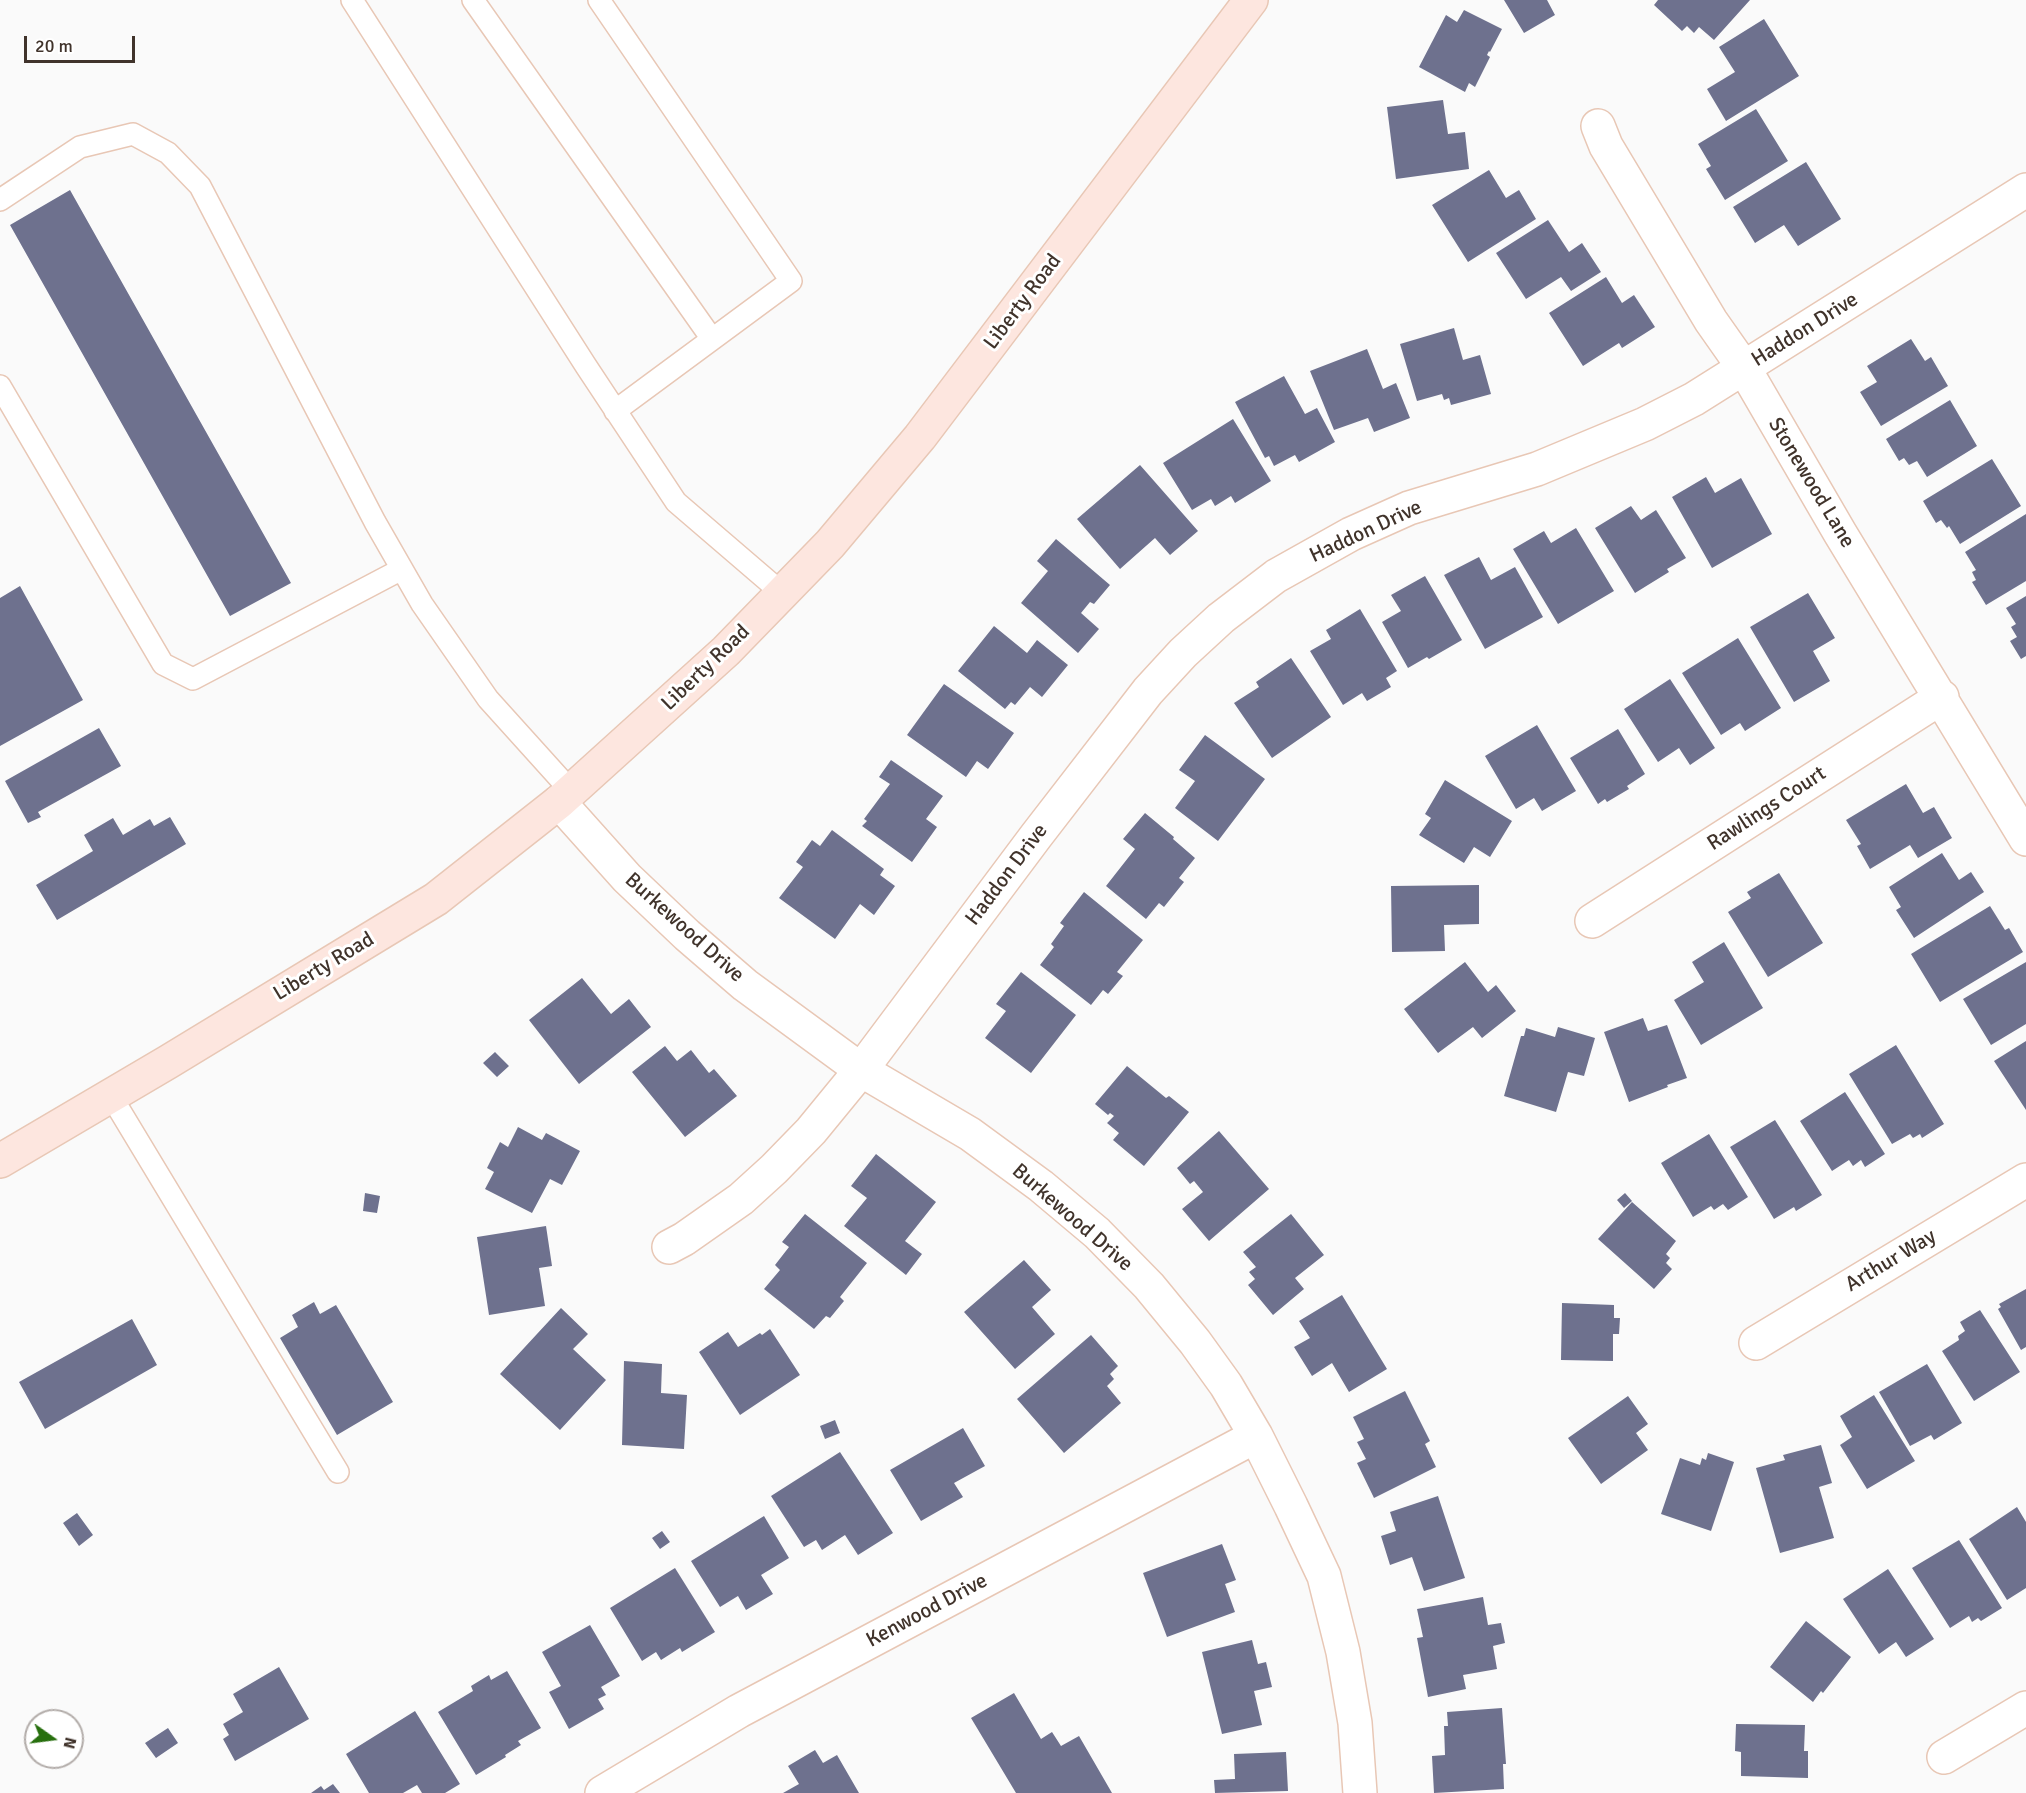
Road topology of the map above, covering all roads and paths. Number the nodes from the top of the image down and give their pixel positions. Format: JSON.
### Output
{"nodes":[{"id":1,"x":352,"y":0,"type":"edge"},
{"id":2,"x":473,"y":0,"type":"edge"},
{"id":3,"x":599,"y":0,"type":"edge"},
{"id":4,"x":1251,"y":0,"type":"edge"},
{"id":5,"x":1598,"y":126,"type":"dead end"},
{"id":6,"x":2026,"y":190,"type":"edge"},
{"id":7,"x":0,"y":200,"type":"edge"},
{"id":8,"x":712,"y":339,"type":"junction"},
{"id":9,"x":1744,"y":368,"type":"junction"},
{"id":10,"x":0,"y":386,"type":"edge"},
{"id":11,"x":615,"y":411,"type":"junction"},
{"id":12,"x":402,"y":569,"type":"junction"},
{"id":13,"x":782,"y":593,"type":"junction"},
{"id":14,"x":1942,"y":698,"type":"junction"},
{"id":15,"x":565,"y":797,"type":"junction"},
{"id":16,"x":2026,"y":839,"type":"edge"},
{"id":17,"x":1592,"y":921,"type":"dead end"},
{"id":18,"x":861,"y":1070,"type":"junction"},
{"id":19,"x":111,"y":1096,"type":"junction"},
{"id":20,"x":0,"y":1161,"type":"edge"},
{"id":21,"x":2026,"y":1180,"type":"edge"},
{"id":22,"x":669,"y":1247,"type":"dead end"},
{"id":23,"x":1756,"y":1343,"type":"dead end"},
{"id":24,"x":1256,"y":1436,"type":"junction"},
{"id":25,"x":338,"y":1472,"type":"dead end"},
{"id":26,"x":2026,"y":1708,"type":"edge"},
{"id":27,"x":1944,"y":1757,"type":"dead end"},
{"id":28,"x":602,"y":1793,"type":"edge"},
{"id":29,"x":1360,"y":1793,"type":"edge"}],
"edges":[{"from":1,"to":11,"type":"lane"},
{"from":2,"to":8,"type":"lane"},
{"from":3,"to":8,"type":"lane"},
{"from":4,"to":13,"type":"main road","name":"Liberty Road"},
{"from":5,"to":9,"type":"street","name":"Stonewood Lane"},
{"from":6,"to":9,"type":"street","name":"Haddon Drive"},
{"from":7,"to":12,"type":"lane"},
{"from":8,"to":11,"type":"lane"},
{"from":9,"to":14,"type":"street","name":"Stonewood Lane"},
{"from":9,"to":18,"type":"street","name":"Haddon Drive"},
{"from":10,"to":12,"type":"lane"},
{"from":11,"to":13,"type":"lane"},
{"from":12,"to":15,"type":"lane"},
{"from":13,"to":15,"type":"main road","name":"Liberty Road"},
{"from":14,"to":16,"type":"street","name":"Stonewood Lane"},
{"from":14,"to":17,"type":"street","name":"Rawlings Court"},
{"from":15,"to":18,"type":"street","name":"Burkewood Drive"},
{"from":15,"to":19,"type":"main road","name":"Liberty Road"},
{"from":18,"to":22,"type":"street","name":"Haddon Drive"},
{"from":18,"to":24,"type":"street","name":"Burkewood Drive"},
{"from":19,"to":20,"type":"main road","name":"Liberty Road"},
{"from":19,"to":25,"type":"lane"},
{"from":21,"to":23,"type":"street","name":"Arthur Way"},
{"from":24,"to":28,"type":"street","name":"Kenwood Drive"},
{"from":24,"to":29,"type":"street","name":"Burkewood Drive"},
{"from":26,"to":27,"type":"street"}]}
